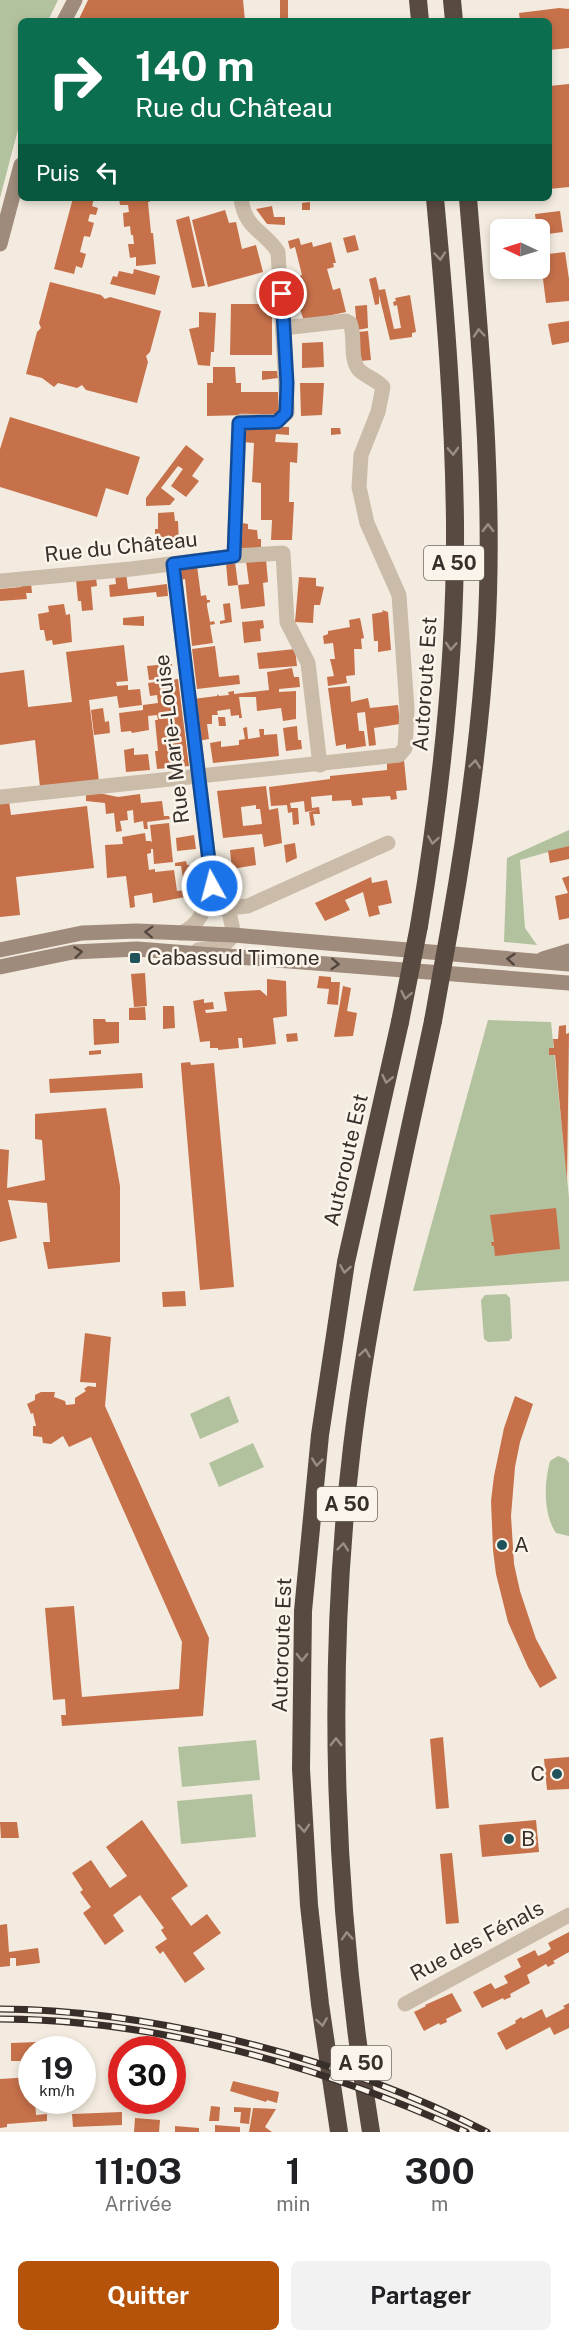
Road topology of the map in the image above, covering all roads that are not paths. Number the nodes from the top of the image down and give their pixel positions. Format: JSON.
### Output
{"nodes":[{"id":1,"x":75,"y":0,"type":"edge"},
{"id":2,"x":418,"y":0,"type":"edge"},
{"id":3,"x":452,"y":0,"type":"edge"},
{"id":4,"x":66,"y":18,"type":"edge"},
{"id":5,"x":420,"y":18,"type":"edge"},
{"id":6,"x":454,"y":18,"type":"edge"},
{"id":7,"x":18,"y":176,"type":"edge"},
{"id":8,"x":242,"y":201,"type":"edge"},
{"id":9,"x":435,"y":201,"type":"edge"},
{"id":10,"x":468,"y":201,"type":"edge"},
{"id":11,"x":0,"y":244,"type":"edge"},
{"id":12,"x":284,"y":328,"type":"junction"},
{"id":13,"x":234,"y":556,"type":"junction"},
{"id":14,"x":173,"y":564,"type":"junction"},
{"id":15,"x":0,"y":581,"type":"edge"},
{"id":16,"x":320,"y":765,"type":"junction"},
{"id":17,"x":198,"y":777,"type":"junction"},
{"id":18,"x":0,"y":797,"type":"edge"},
{"id":19,"x":388,"y":843,"type":"dead end"},
{"id":20,"x":212,"y":886,"type":"junction"},
{"id":21,"x":228,"y":907,"type":"junction"},
{"id":22,"x":204,"y":910,"type":"junction"},
{"id":23,"x":181,"y":933,"type":"junction"},
{"id":24,"x":234,"y":936,"type":"junction"},
{"id":25,"x":32,"y":943,"type":"junction"},
{"id":26,"x":0,"y":950,"type":"edge"},
{"id":27,"x":569,"y":951,"type":"edge"},
{"id":28,"x":180,"y":952,"type":"junction"},
{"id":29,"x":36,"y":960,"type":"junction"},
{"id":30,"x":535,"y":961,"type":"junction"},
{"id":31,"x":569,"y":964,"type":"edge"},
{"id":32,"x":0,"y":967,"type":"edge"},
{"id":33,"x":569,"y":975,"type":"edge"},
{"id":34,"x":537,"y":980,"type":"junction"},
{"id":35,"x":569,"y":983,"type":"edge"},
{"id":36,"x":569,"y":1915,"type":"edge"},
{"id":37,"x":405,"y":2004,"type":"dead end"},
{"id":38,"x":339,"y":2132,"type":"edge"},
{"id":39,"x":370,"y":2132,"type":"edge"}],
"edges":[{"from":1,"to":4,"type":"street"},
{"from":2,"to":5,"type":"highway"},
{"from":3,"to":6,"type":"highway"},
{"from":7,"to":11,"type":"street"},
{"from":8,"to":12,"type":"street"},
{"from":9,"to":38,"type":"highway","name":"Autoroute Est","number":"A 50","one_way":true,"bridge":true},
{"from":39,"to":10,"type":"highway","number":"A 50","one_way":true,"bridge":true},
{"from":12,"to":13,"type":"street"},
{"from":12,"to":16,"type":"street"},
{"from":13,"to":14,"type":"street","name":"Rue du Château"},
{"from":13,"to":16,"type":"street","name":"Rue du Château"},
{"from":14,"to":15,"type":"street","name":"Rue du Château"},
{"from":14,"to":17,"type":"street","name":"Rue Marie-Louise"},
{"from":16,"to":17,"type":"street"},
{"from":17,"to":18,"type":"street"},
{"from":17,"to":20,"type":"street","name":"Rue Marie-Louise"},
{"from":19,"to":21,"type":"street"},
{"from":20,"to":21,"type":"street"},
{"from":20,"to":22,"type":"street","name":"Rue Marie-Louise"},
{"from":21,"to":22,"type":"street"},
{"from":21,"to":24,"type":"street"},
{"from":22,"to":23,"type":"street","name":"Rue Marie-Louise"},
{"from":23,"to":24,"type":"street"},
{"from":23,"to":25,"type":"street","one_way":true},
{"from":24,"to":28,"type":"street"},
{"from":30,"to":24,"type":"street","one_way":true},
{"from":25,"to":26,"type":"street"},
{"from":25,"to":29,"type":"street"},
{"from":27,"to":30,"type":"street"},
{"from":29,"to":28,"type":"street","one_way":true},
{"from":28,"to":34,"type":"street","one_way":true},
{"from":29,"to":32,"type":"street"},
{"from":30,"to":31,"type":"street"},
{"from":33,"to":34,"type":"street"},
{"from":34,"to":35,"type":"street"},
{"from":36,"to":37,"type":"street","name":"Rue des Fénals"}]}
